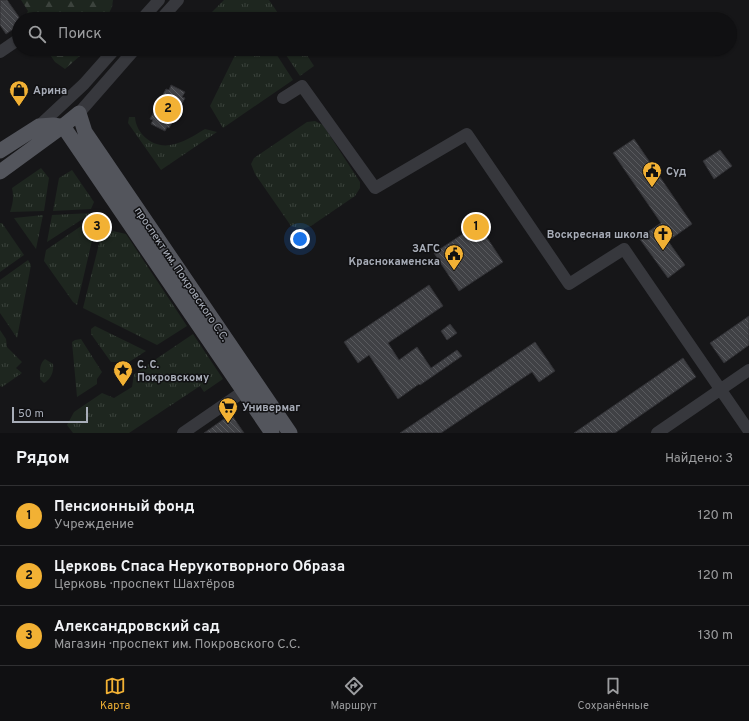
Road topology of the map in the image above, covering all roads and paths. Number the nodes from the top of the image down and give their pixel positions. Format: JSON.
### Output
{"nodes":[{"id":1,"x":159,"y":0,"type":"edge"},
{"id":2,"x":178,"y":0,"type":"edge"},
{"id":3,"x":148,"y":12,"type":"edge"},
{"id":4,"x":167,"y":12,"type":"edge"},
{"id":5,"x":12,"y":44,"type":"edge"},
{"id":6,"x":0,"y":52,"type":"edge"},
{"id":7,"x":109,"y":56,"type":"edge"},
{"id":8,"x":129,"y":56,"type":"edge"},
{"id":9,"x":76,"y":92,"type":"junction"},
{"id":10,"x":283,"y":98,"type":"dead end"},
{"id":11,"x":78,"y":113,"type":"junction"},
{"id":12,"x":39,"y":126,"type":"junction"},
{"id":13,"x":63,"y":126,"type":"junction"},
{"id":14,"x":85,"y":132,"type":"junction"},
{"id":15,"x":0,"y":151,"type":"edge"},
{"id":16,"x":0,"y":172,"type":"edge"},
{"id":17,"x":749,"y":370,"type":"edge"},
{"id":18,"x":720,"y":390,"type":"junction"},
{"id":19,"x":244,"y":391,"type":"junction"},
{"id":20,"x":749,"y":431,"type":"edge"},
{"id":21,"x":183,"y":433,"type":"edge"},
{"id":22,"x":272,"y":433,"type":"edge"},
{"id":23,"x":290,"y":433,"type":"edge"},
{"id":24,"x":657,"y":433,"type":"edge"}],
"edges":[{"from":1,"to":3,"type":"street"},
{"from":2,"to":4,"type":"street"},
{"from":5,"to":6,"type":"street"},
{"from":7,"to":9,"type":"street"},
{"from":8,"to":11,"type":"street"},
{"from":9,"to":12,"type":"street"},
{"from":9,"to":13,"type":"street"},
{"from":10,"to":18,"type":"street"},
{"from":11,"to":13,"type":"main road"},
{"from":11,"to":14,"type":"main road","name":"проспект им. Покровского С.С."},
{"from":12,"to":13,"type":"main road"},
{"from":12,"to":15,"type":"main road"},
{"from":13,"to":14,"type":"main road"},
{"from":13,"to":16,"type":"main road"},
{"from":13,"to":19,"type":"main road","name":"проспект им. Покровского С.С."},
{"from":14,"to":23,"type":"main road","name":"проспект им. Покровского С.С."},
{"from":17,"to":18,"type":"street"},
{"from":18,"to":20,"type":"street"},
{"from":18,"to":24,"type":"street"},
{"from":19,"to":21,"type":"street"},
{"from":19,"to":22,"type":"main road","name":"проспект им. Покровского С.С."}]}
